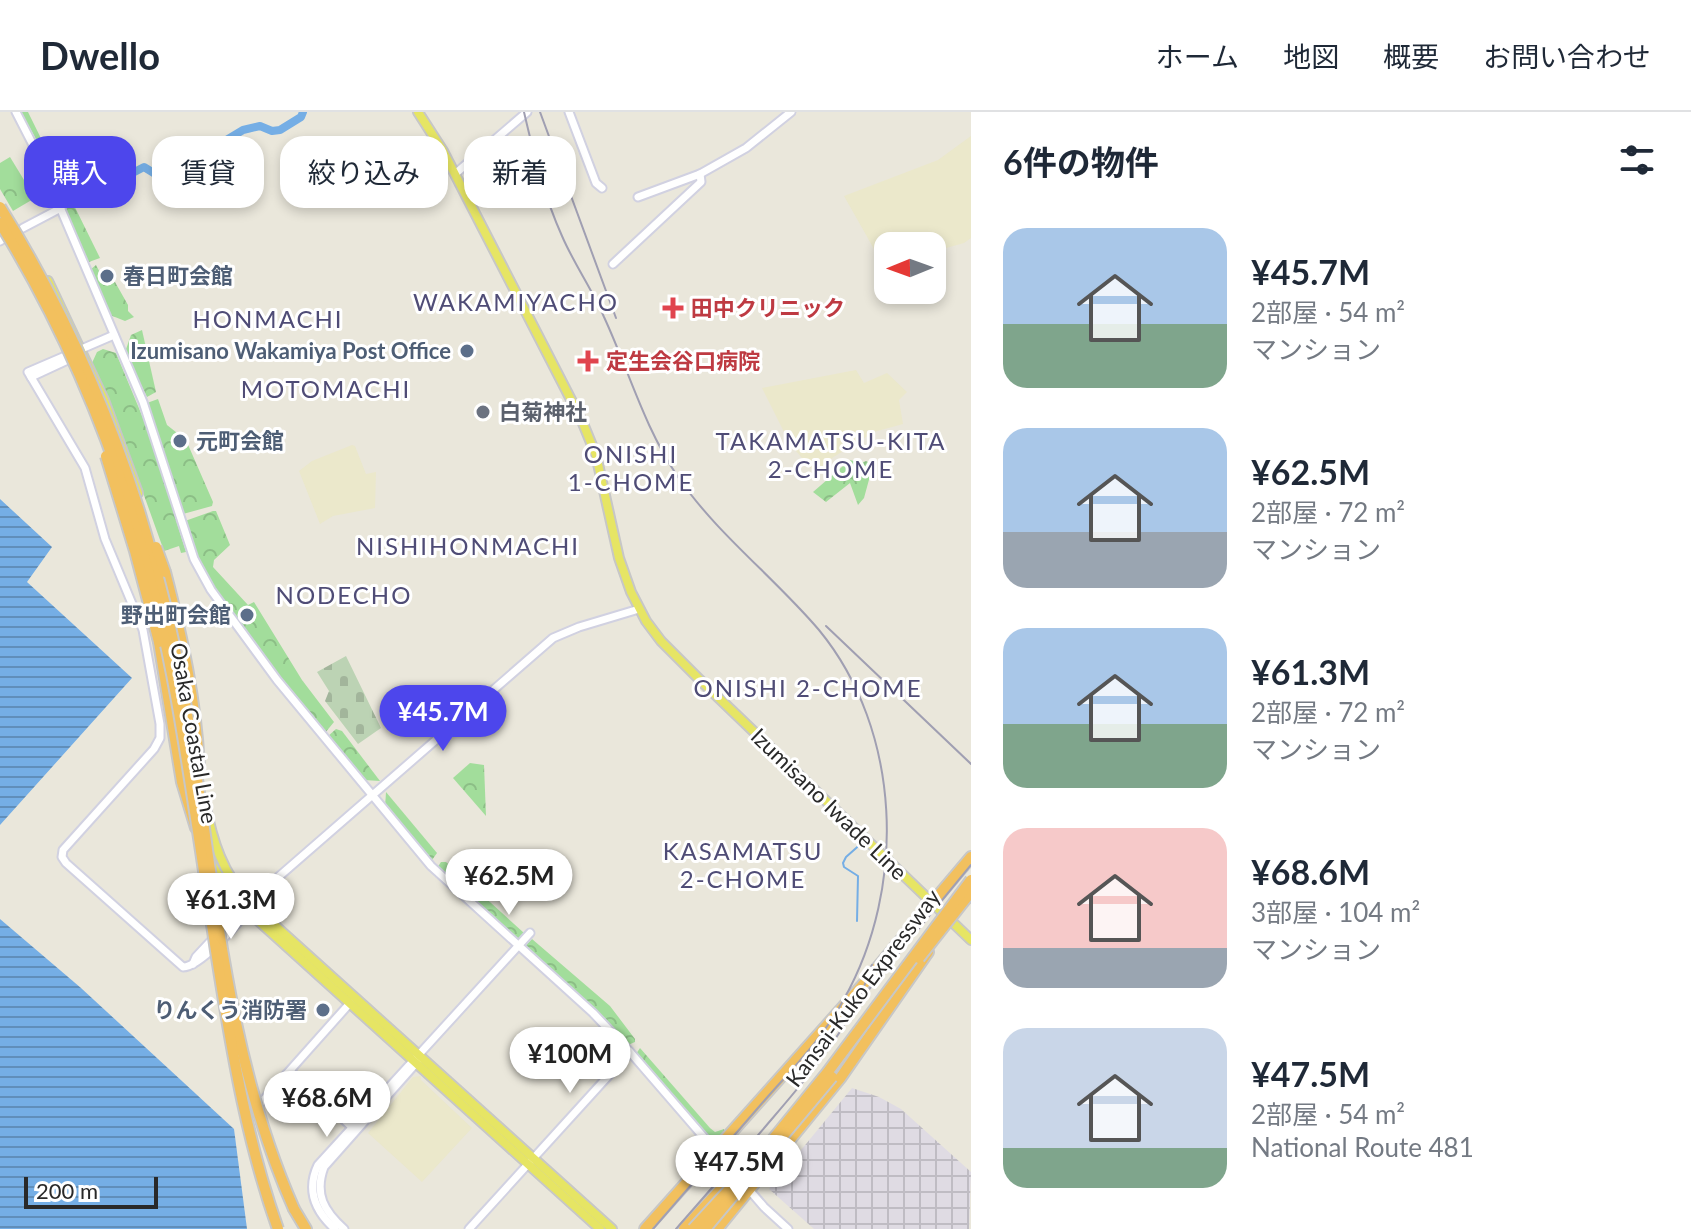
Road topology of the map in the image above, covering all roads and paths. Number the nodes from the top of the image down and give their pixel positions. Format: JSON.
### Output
{"nodes":[{"id":1,"x":16,"y":112,"type":"edge"},
{"id":2,"x":418,"y":112,"type":"edge"},
{"id":3,"x":527,"y":112,"type":"edge"},
{"id":4,"x":569,"y":112,"type":"edge"},
{"id":5,"x":791,"y":112,"type":"edge"},
{"id":6,"x":28,"y":136,"type":"edge"},
{"id":7,"x":455,"y":174,"type":"junction"},
{"id":8,"x":700,"y":174,"type":"junction"},
{"id":9,"x":602,"y":188,"type":"dead end"},
{"id":10,"x":638,"y":197,"type":"dead end"},
{"id":11,"x":0,"y":198,"type":"edge"},
{"id":12,"x":0,"y":207,"type":"edge"},
{"id":13,"x":61,"y":208,"type":"joint"},
{"id":14,"x":0,"y":223,"type":"edge"},
{"id":15,"x":23,"y":228,"type":"dead end"},
{"id":16,"x":1,"y":237,"type":"edge"},
{"id":17,"x":613,"y":264,"type":"dead end"},
{"id":18,"x":114,"y":335,"type":"junction"},
{"id":19,"x":82,"y":350,"type":"junction"},
{"id":20,"x":68,"y":358,"type":"junction"},
{"id":21,"x":78,"y":370,"type":"junction"},
{"id":22,"x":128,"y":475,"type":"junction"},
{"id":23,"x":639,"y":609,"type":"junction"},
{"id":24,"x":199,"y":768,"type":"junction"},
{"id":25,"x":372,"y":796,"type":"junction"},
{"id":26,"x":200,"y":838,"type":"junction"},
{"id":27,"x":971,"y":857,"type":"edge"},
{"id":28,"x":971,"y":880,"type":"edge"},
{"id":29,"x":971,"y":894,"type":"edge"},
{"id":30,"x":933,"y":904,"type":"junction"},
{"id":31,"x":247,"y":907,"type":"junction"},
{"id":32,"x":952,"y":921,"type":"junction"},
{"id":33,"x":530,"y":933,"type":"dead end"},
{"id":34,"x":971,"y":940,"type":"edge"},
{"id":35,"x":519,"y":946,"type":"junction"},
{"id":36,"x":350,"y":1003,"type":"junction"},
{"id":37,"x":630,"y":1052,"type":"junction"},
{"id":38,"x":416,"y":1059,"type":"junction"},
{"id":39,"x":290,"y":1071,"type":"junction"},
{"id":40,"x":260,"y":1104,"type":"dead end"},
{"id":41,"x":784,"y":1125,"type":"junction"},
{"id":42,"x":354,"y":1129,"type":"junction"},
{"id":43,"x":716,"y":1152,"type":"junction"},
{"id":44,"x":531,"y":1161,"type":"junction"},
{"id":45,"x":749,"y":1190,"type":"junction"},
{"id":46,"x":278,"y":1229,"type":"edge"},
{"id":47,"x":305,"y":1229,"type":"edge"},
{"id":48,"x":335,"y":1229,"type":"edge"},
{"id":49,"x":344,"y":1229,"type":"edge"},
{"id":50,"x":469,"y":1229,"type":"edge"},
{"id":51,"x":600,"y":1229,"type":"edge"},
{"id":52,"x":612,"y":1229,"type":"edge"},
{"id":53,"x":645,"y":1229,"type":"edge"},
{"id":54,"x":684,"y":1229,"type":"edge"},
{"id":55,"x":693,"y":1229,"type":"edge"},
{"id":56,"x":707,"y":1229,"type":"edge"},
{"id":57,"x":717,"y":1229,"type":"edge"},
{"id":58,"x":788,"y":1229,"type":"edge"}],
"edges":[{"from":1,"to":6,"type":"street"},
{"from":2,"to":7,"type":"main road","name":"Izumisano Iwade Line"},
{"from":3,"to":7,"type":"street"},
{"from":4,"to":9,"type":"street"},
{"from":5,"to":8,"type":"street"},
{"from":7,"to":23,"type":"main road","name":"Izumisano Iwade Line"},
{"from":8,"to":10,"type":"street"},
{"from":8,"to":17,"type":"street"},
{"from":11,"to":19,"type":"main road","name":"Osaka Coastal Line"},
{"from":12,"to":22,"type":"highway","bridge":true},
{"from":13,"to":15,"type":"street"},
{"from":13,"to":18,"type":"street"},
{"from":14,"to":21,"type":"highway","bridge":true},
{"from":16,"to":20,"type":"main road","name":"Osaka Coastal Line"},
{"from":18,"to":19,"type":"street"},
{"from":18,"to":25,"type":"street"},
{"from":19,"to":20,"type":"street"},
{"from":19,"to":24,"type":"main road","name":"Osaka Coastal Line"},
{"from":20,"to":26,"type":"main road","name":"Osaka Coastal Line"},
{"from":20,"to":31,"type":"street"},
{"from":21,"to":26,"type":"highway","bridge":true},
{"from":21,"to":46,"type":"highway","bridge":true},
{"from":22,"to":24,"type":"highway","bridge":true},
{"from":22,"to":47,"type":"highway","bridge":true},
{"from":23,"to":25,"type":"street"},
{"from":23,"to":30,"type":"main road","name":"Izumisano Iwade Line"},
{"from":24,"to":31,"type":"main road","name":"Osaka Coastal Line"},
{"from":25,"to":31,"type":"street"},
{"from":25,"to":35,"type":"street"},
{"from":26,"to":31,"type":"main road","name":"Osaka Coastal Line"},
{"from":27,"to":30,"type":"highway"},
{"from":28,"to":41,"type":"highway","name":"Kansai-Kuko Expressway","bridge":true},
{"from":29,"to":32,"type":"highway"},
{"from":29,"to":56,"type":"highway","name":"Kansai-Kuko Expressway","bridge":true},
{"from":30,"to":32,"type":"main road","name":"Izumisano Iwade Line"},
{"from":30,"to":43,"type":"highway"},
{"from":31,"to":36,"type":"main road","name":"Osaka Coastal Line"},
{"from":31,"to":38,"type":"main road","name":"Osaka Coastal Line"},
{"from":32,"to":34,"type":"main road","name":"Izumisano Iwade Line"},
{"from":32,"to":45,"type":"highway"},
{"from":33,"to":35,"type":"street"},
{"from":35,"to":37,"type":"street"},
{"from":35,"to":38,"type":"street"},
{"from":36,"to":38,"type":"main road","name":"Osaka Coastal Line"},
{"from":36,"to":39,"type":"street"},
{"from":37,"to":43,"type":"street"},
{"from":37,"to":44,"type":"street"},
{"from":38,"to":42,"type":"street"},
{"from":38,"to":44,"type":"main road","name":"Osaka Coastal Line"},
{"from":39,"to":40,"type":"street"},
{"from":39,"to":42,"type":"street"},
{"from":41,"to":54,"type":"highway","bridge":true},
{"from":41,"to":55,"type":"highway","name":"Kansai-Kuko Expressway","bridge":true},
{"from":42,"to":48,"type":"street"},
{"from":42,"to":49,"type":"street"},
{"from":43,"to":45,"type":"street"},
{"from":43,"to":53,"type":"highway"},
{"from":44,"to":50,"type":"street"},
{"from":44,"to":51,"type":"main road","name":"Osaka Coastal Line"},
{"from":44,"to":52,"type":"main road","name":"Osaka Coastal Line"},
{"from":45,"to":57,"type":"highway"},
{"from":45,"to":58,"type":"street"}]}
